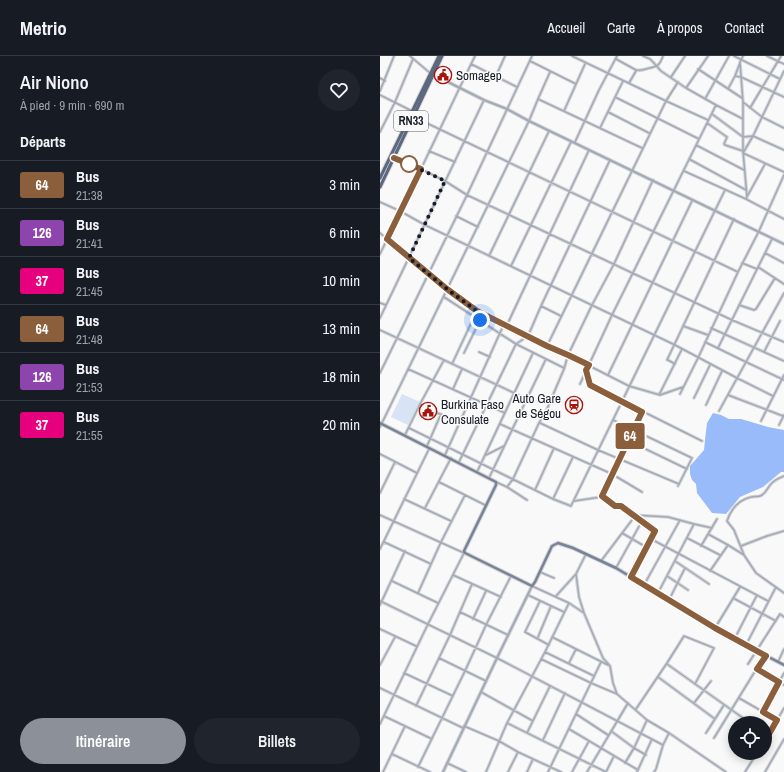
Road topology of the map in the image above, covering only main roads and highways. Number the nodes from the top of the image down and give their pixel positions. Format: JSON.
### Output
{"nodes":[{"id":1,"x":439,"y":56,"type":"edge"},
{"id":2,"x":442,"y":56,"type":"edge"},
{"id":3,"x":432,"y":74,"type":"junction"},
{"id":4,"x":382,"y":169,"type":"edge"},
{"id":5,"x":380,"y":178,"type":"edge"},
{"id":6,"x":380,"y":187,"type":"edge"},
{"id":7,"x":381,"y":423,"type":"edge"},
{"id":8,"x":784,"y":665,"type":"edge"}],
"edges":[{"from":1,"to":3,"type":"main road","number":"RN33"},
{"from":2,"to":3,"type":"main road","number":"RN33"},
{"from":3,"to":4,"type":"main road","number":"RN33"},
{"from":3,"to":6,"type":"main road","number":"RN33"},
{"from":4,"to":5,"type":"main road","number":"RN33"},
{"from":7,"to":8,"type":"main road"}]}
